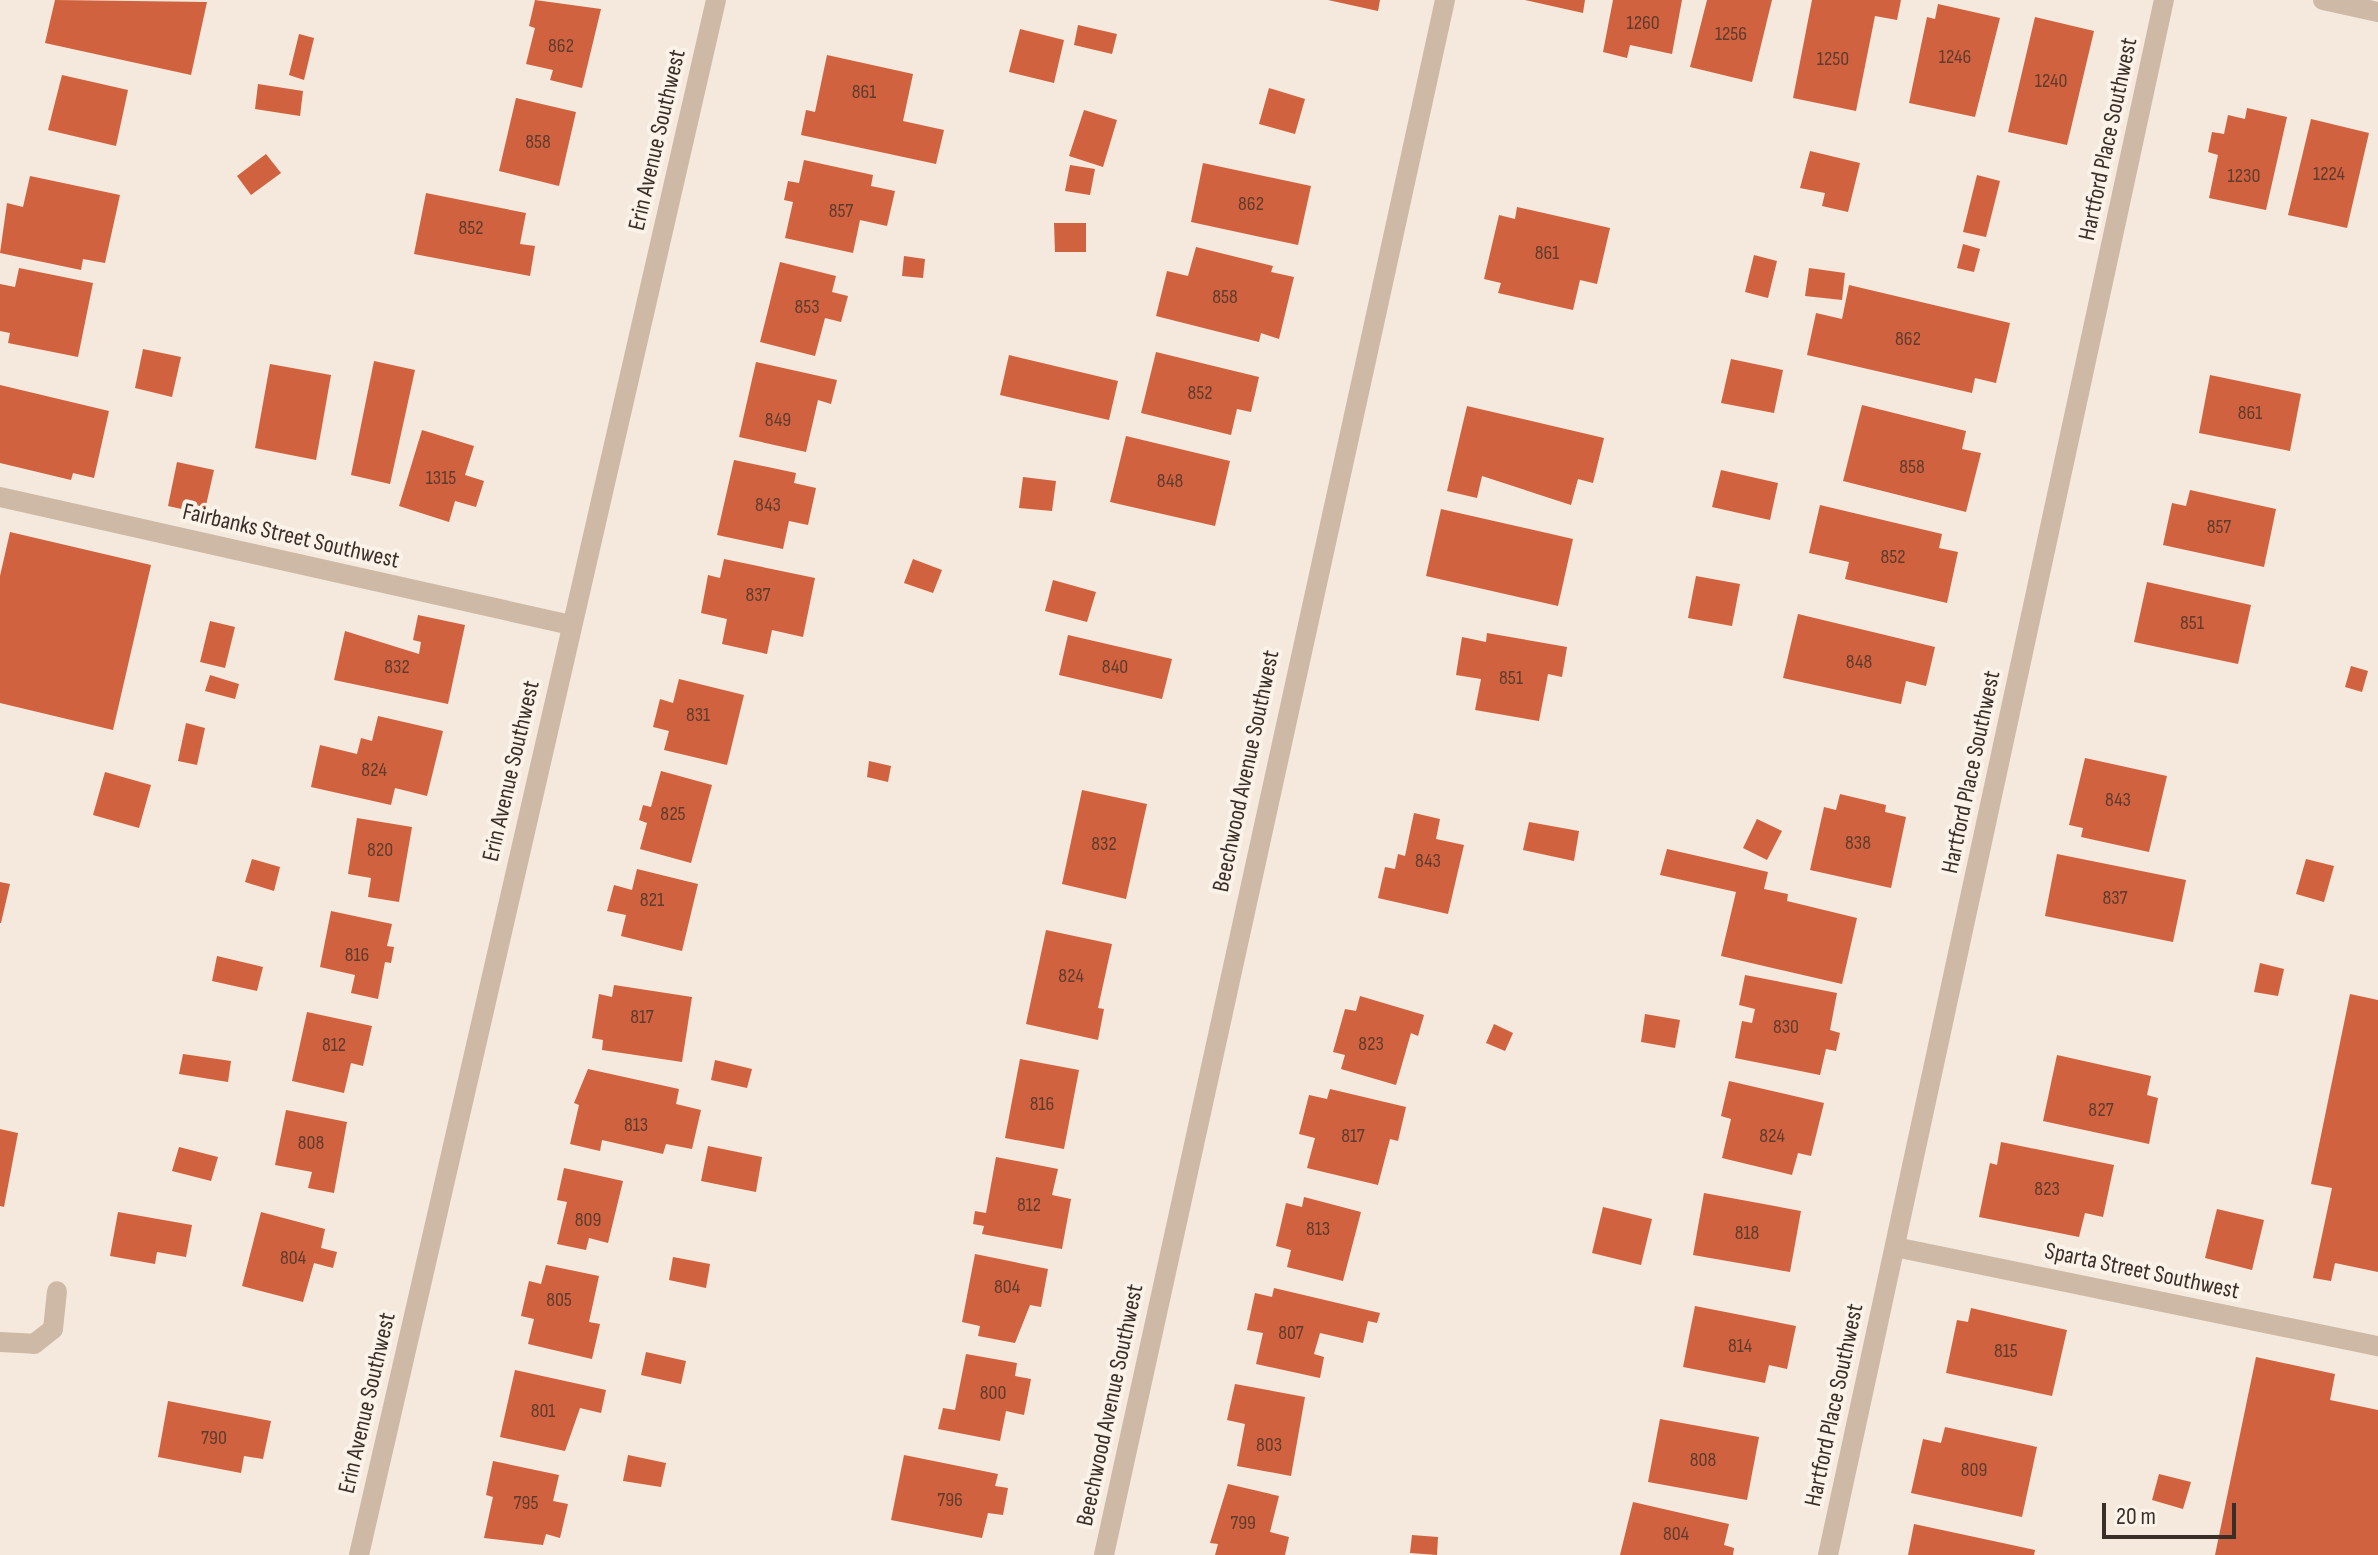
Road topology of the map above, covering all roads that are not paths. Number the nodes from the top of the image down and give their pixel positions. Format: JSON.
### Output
{"nodes":[{"id":1,"x":716,"y":0,"type":"edge"},
{"id":2,"x":1445,"y":0,"type":"edge"},
{"id":3,"x":2164,"y":0,"type":"edge"},
{"id":4,"x":2323,"y":0,"type":"edge"},
{"id":5,"x":2378,"y":12,"type":"edge"},
{"id":6,"x":0,"y":497,"type":"edge"},
{"id":7,"x":571,"y":625,"type":"junction"},
{"id":8,"x":1895,"y":1247,"type":"junction"},
{"id":9,"x":57,"y":1291,"type":"dead end"},
{"id":10,"x":0,"y":1342,"type":"edge"},
{"id":11,"x":2378,"y":1346,"type":"edge"},
{"id":12,"x":359,"y":1555,"type":"edge"},
{"id":13,"x":1104,"y":1555,"type":"edge"},
{"id":14,"x":1828,"y":1555,"type":"edge"}],
"edges":[{"from":1,"to":7,"type":"street","name":"Erin Avenue Southwest"},
{"from":2,"to":13,"type":"street","name":"Beechwood Avenue Southwest"},
{"from":3,"to":8,"type":"street","name":"Hartford Place Southwest"},
{"from":4,"to":5,"type":"street"},
{"from":6,"to":7,"type":"street","name":"Fairbanks Street Southwest"},
{"from":7,"to":12,"type":"street","name":"Erin Avenue Southwest"},
{"from":8,"to":11,"type":"street","name":"Sparta Street Southwest"},
{"from":8,"to":14,"type":"street","name":"Hartford Place Southwest"},
{"from":9,"to":10,"type":"street"}]}
